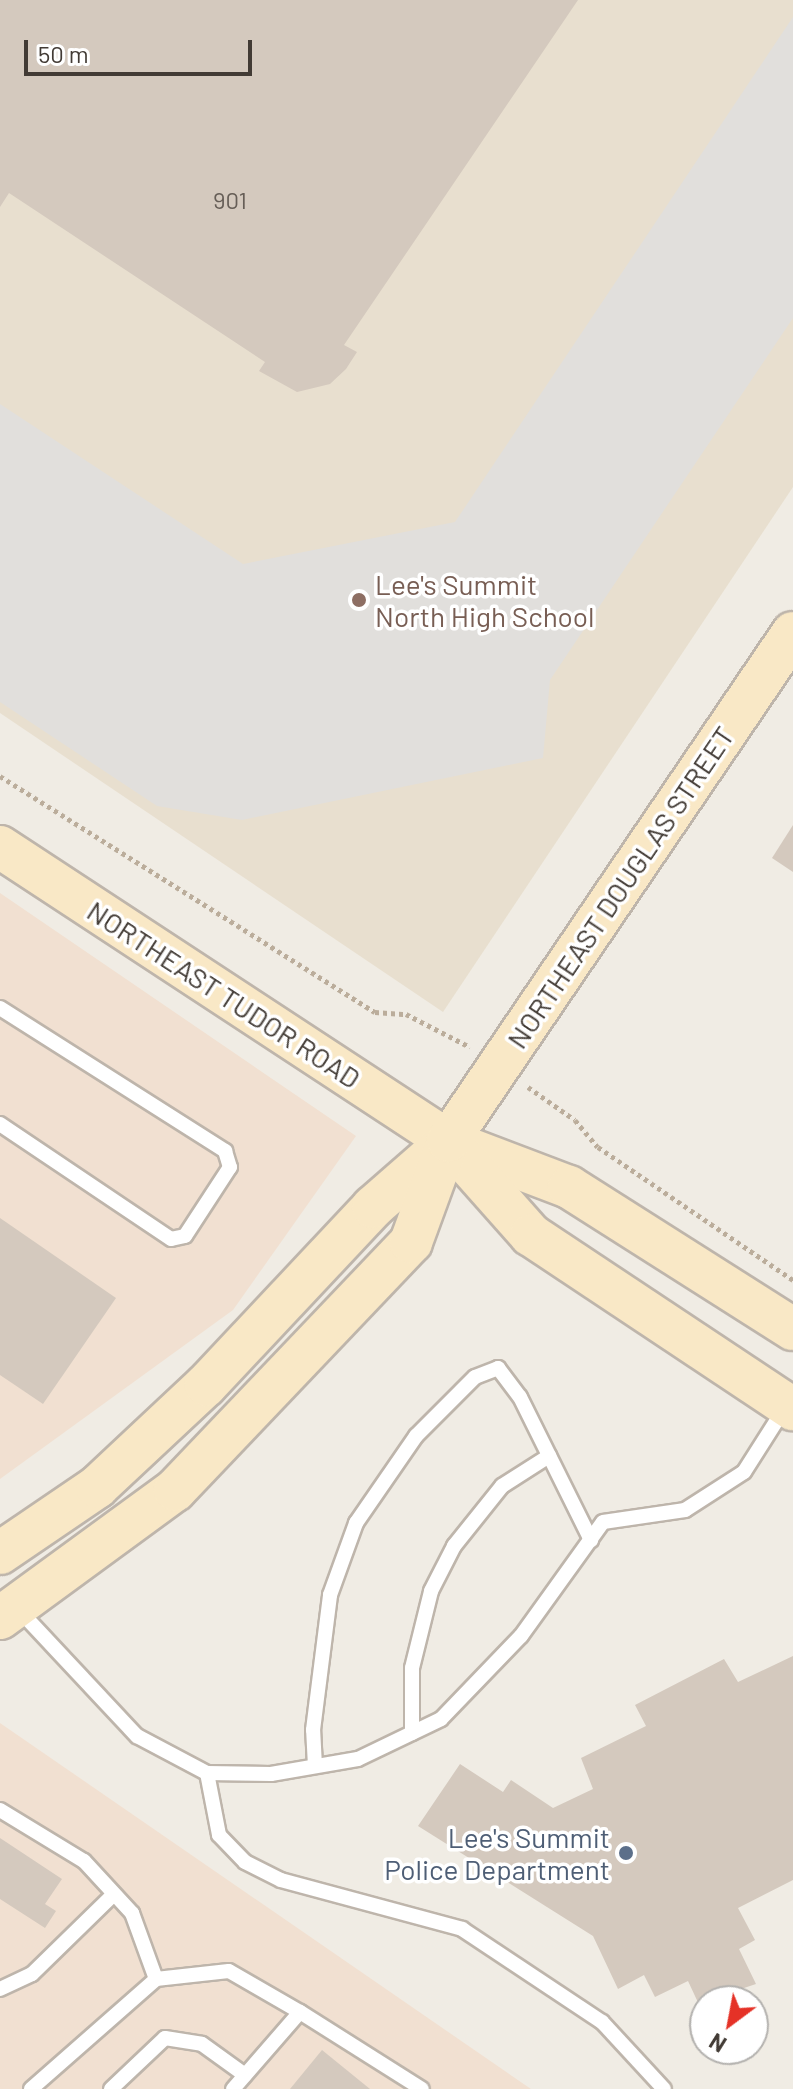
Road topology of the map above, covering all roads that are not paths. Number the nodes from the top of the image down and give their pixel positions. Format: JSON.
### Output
{"nodes":[{"id":1,"x":793,"y":633,"type":"edge"},
{"id":2,"x":1,"y":850,"type":"edge"},
{"id":3,"x":0,"y":1008,"type":"edge"},
{"id":4,"x":0,"y":1124,"type":"edge"},
{"id":5,"x":448,"y":1141,"type":"junction"},
{"id":6,"x":793,"y":1329,"type":"edge"},
{"id":7,"x":791,"y":1405,"type":"edge"},
{"id":8,"x":549,"y":1456,"type":"junction"},
{"id":9,"x":591,"y":1540,"type":"junction"},
{"id":10,"x":0,"y":1553,"type":"edge"},
{"id":11,"x":8,"y":1612,"type":"edge"},
{"id":12,"x":412,"y":1733,"type":"junction"},
{"id":13,"x":315,"y":1766,"type":"junction"},
{"id":14,"x":207,"y":1773,"type":"junction"},
{"id":15,"x":0,"y":1810,"type":"edge"},
{"id":16,"x":112,"y":1896,"type":"junction"},
{"id":17,"x":156,"y":1979,"type":"junction"},
{"id":18,"x":0,"y":1989,"type":"edge"},
{"id":19,"x":300,"y":2012,"type":"junction"},
{"id":20,"x":245,"y":2075,"type":"junction"},
{"id":21,"x":31,"y":2089,"type":"edge"},
{"id":22,"x":111,"y":2089,"type":"edge"},
{"id":23,"x":233,"y":2089,"type":"edge"},
{"id":24,"x":422,"y":2089,"type":"edge"},
{"id":25,"x":664,"y":2089,"type":"edge"}],
"edges":[{"from":1,"to":5,"type":"main road","name":"NORTHEAST DOUGLAS STREET"},
{"from":2,"to":5,"type":"main road","name":"NORTHEAST TUDOR ROAD"},
{"from":3,"to":4,"type":"lane"},
{"from":5,"to":6,"type":"main road","name":"NORTHEAST TUDOR ROAD"},
{"from":5,"to":7,"type":"main road","name":"NORTHEAST TUDOR ROAD"},
{"from":5,"to":10,"type":"main road","name":"NORTHEAST DOUGLAS STREET"},
{"from":5,"to":11,"type":"main road","name":"NORTHEAST DOUGLAS STREET"},
{"from":7,"to":9,"type":"lane"},
{"from":8,"to":9,"type":"lane"},
{"from":8,"to":12,"type":"lane"},
{"from":8,"to":13,"type":"lane"},
{"from":9,"to":12,"type":"lane"},
{"from":11,"to":14,"type":"lane"},
{"from":12,"to":13,"type":"lane"},
{"from":13,"to":14,"type":"lane"},
{"from":14,"to":25,"type":"lane"},
{"from":15,"to":16,"type":"lane"},
{"from":16,"to":17,"type":"lane"},
{"from":16,"to":18,"type":"lane"},
{"from":17,"to":19,"type":"lane"},
{"from":17,"to":21,"type":"lane"},
{"from":19,"to":20,"type":"lane"},
{"from":19,"to":24,"type":"lane"},
{"from":20,"to":22,"type":"lane"},
{"from":20,"to":23,"type":"lane"}]}
